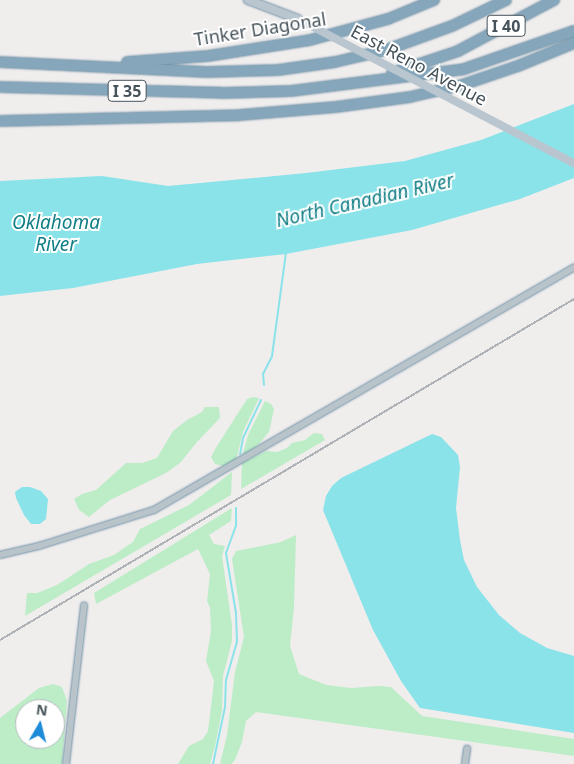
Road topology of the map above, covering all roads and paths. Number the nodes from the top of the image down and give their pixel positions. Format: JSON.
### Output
{"nodes":[{"id":1,"x":248,"y":0,"type":"edge"},
{"id":2,"x":434,"y":0,"type":"edge"},
{"id":3,"x":506,"y":0,"type":"edge"},
{"id":4,"x":554,"y":0,"type":"edge"},
{"id":5,"x":570,"y":33,"type":"edge"},
{"id":6,"x":572,"y":44,"type":"edge"},
{"id":7,"x":0,"y":62,"type":"edge"},
{"id":8,"x":86,"y":65,"type":"junction"},
{"id":9,"x":363,"y":82,"type":"junction"},
{"id":10,"x":0,"y":87,"type":"edge"},
{"id":11,"x":0,"y":121,"type":"edge"},
{"id":12,"x":574,"y":163,"type":"edge"},
{"id":13,"x":574,"y":268,"type":"edge"},
{"id":14,"x":0,"y":555,"type":"edge"},
{"id":15,"x":84,"y":606,"type":"dead end"},
{"id":16,"x":467,"y":749,"type":"dead end"},
{"id":17,"x":66,"y":764,"type":"edge"},
{"id":18,"x":465,"y":764,"type":"edge"}],
"edges":[{"from":1,"to":12,"type":"main road","name":"East Reno Avenue","bridge":true},
{"from":2,"to":8,"type":"highway","name":"Tinker Diagonal"},
{"from":3,"to":8,"type":"highway","number":"I 35"},
{"from":4,"to":9,"type":"highway","number":"I 40"},
{"from":5,"to":9,"type":"highway","number":"I 35"},
{"from":6,"to":11,"type":"highway"},
{"from":7,"to":8,"type":"highway","number":"I 35"},
{"from":9,"to":10,"type":"highway","number":"I 35"},
{"from":13,"to":14,"type":"street"},
{"from":15,"to":17,"type":"street"},
{"from":16,"to":18,"type":"street"}]}
